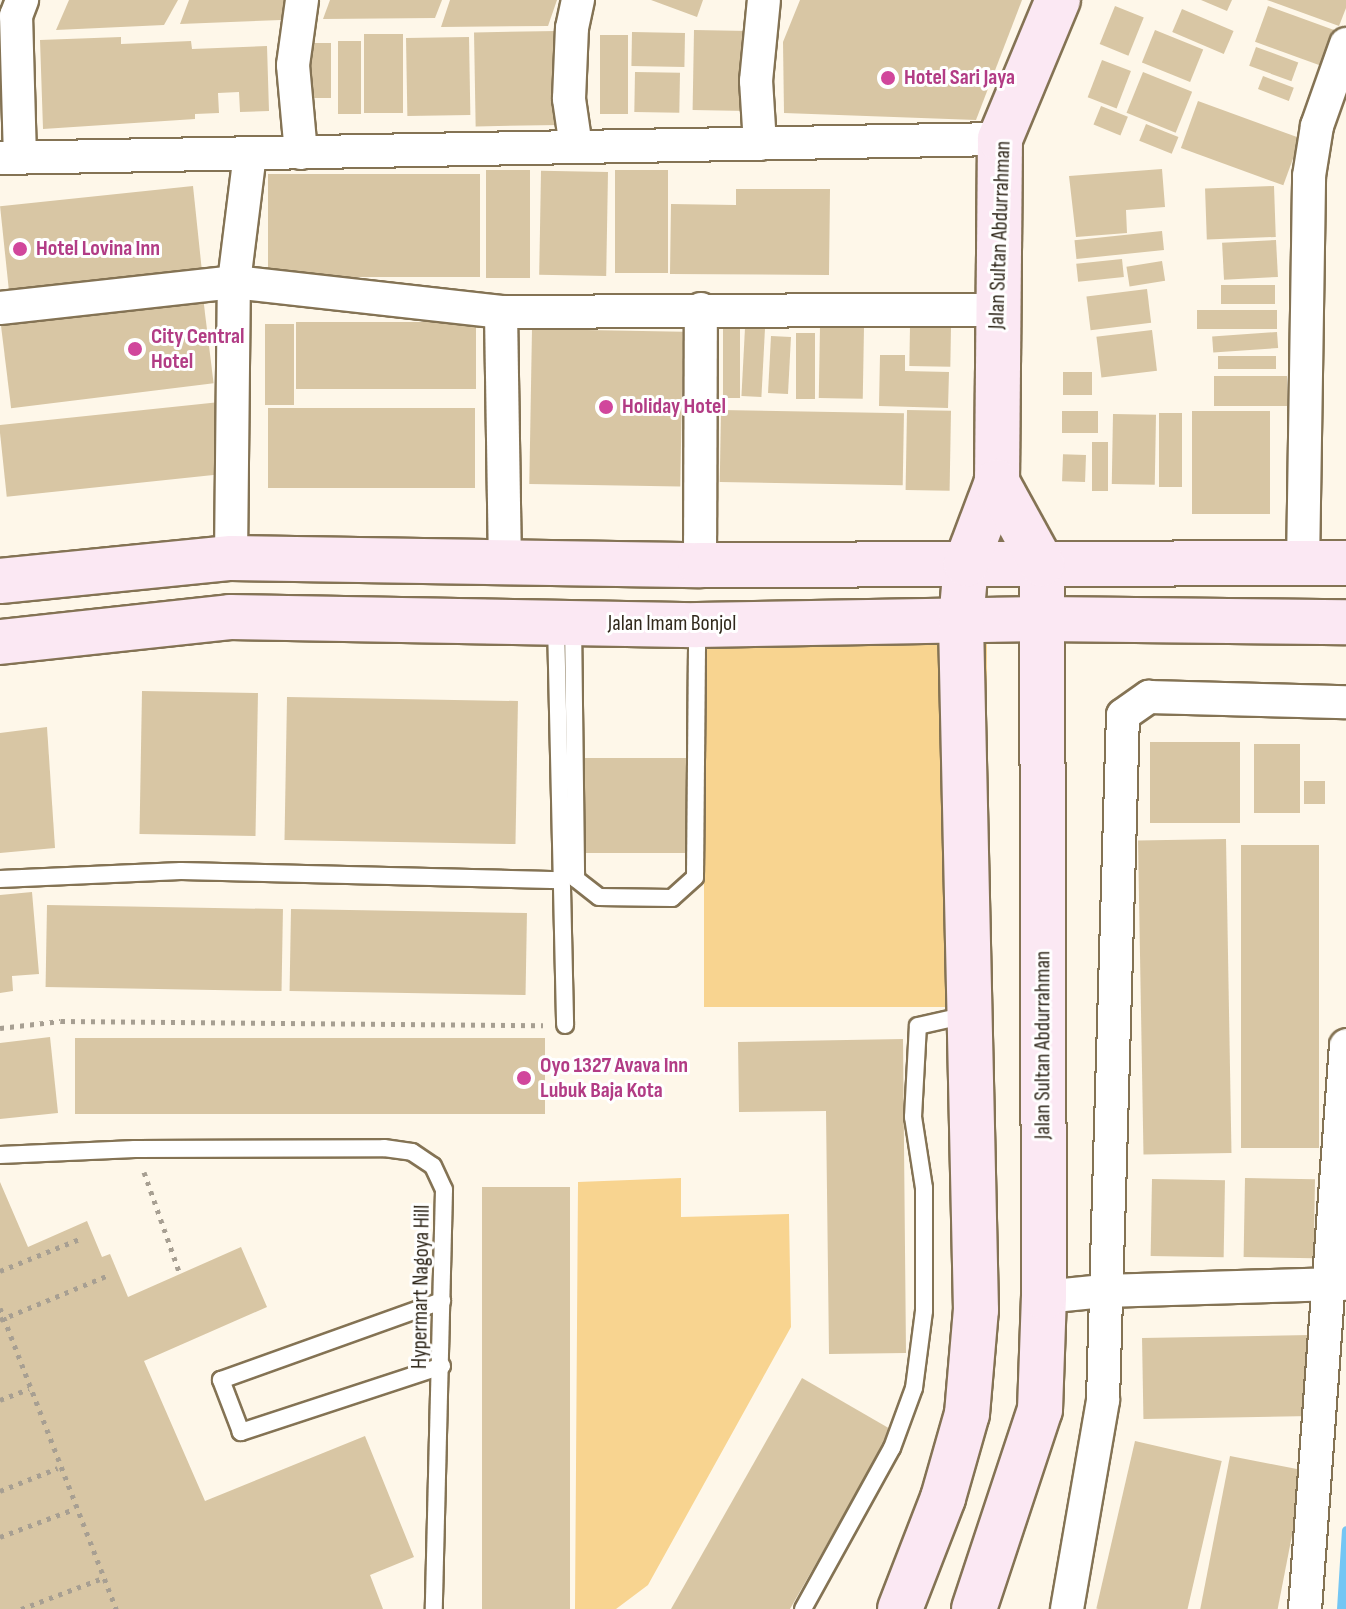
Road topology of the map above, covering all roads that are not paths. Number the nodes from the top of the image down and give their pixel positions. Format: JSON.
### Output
{"nodes":[{"id":1,"x":22,"y":0,"type":"edge"},
{"id":2,"x":302,"y":0,"type":"edge"},
{"id":3,"x":578,"y":0,"type":"edge"},
{"id":4,"x":764,"y":0,"type":"edge"},
{"id":5,"x":1058,"y":0,"type":"edge"},
{"id":6,"x":1346,"y":44,"type":"edge"},
{"id":7,"x":1000,"y":139,"type":"junction"},
{"id":8,"x":760,"y":144,"type":"junction"},
{"id":9,"x":576,"y":147,"type":"junction"},
{"id":10,"x":301,"y":153,"type":"junction"},
{"id":11,"x":250,"y":154,"type":"junction"},
{"id":12,"x":10,"y":158,"type":"edge"},
{"id":13,"x":234,"y":282,"type":"junction"},
{"id":14,"x":0,"y":308,"type":"edge"},
{"id":15,"x":701,"y":309,"type":"junction"},
{"id":16,"x":997,"y":309,"type":"junction"},
{"id":17,"x":501,"y":312,"type":"junction"},
{"id":18,"x":997,"y":482,"type":"junction"},
{"id":19,"x":231,"y":558,"type":"junction"},
{"id":20,"x":505,"y":559,"type":"junction"},
{"id":21,"x":1346,"y":563,"type":"edge"},
{"id":22,"x":966,"y":564,"type":"junction"},
{"id":23,"x":1042,"y":564,"type":"junction"},
{"id":24,"x":700,"y":565,"type":"junction"},
{"id":25,"x":1303,"y":565,"type":"junction"},
{"id":26,"x":0,"y":581,"type":"edge"},
{"id":27,"x":230,"y":617,"type":"junction"},
{"id":28,"x":1041,"y":619,"type":"junction"},
{"id":29,"x":961,"y":621,"type":"junction"},
{"id":30,"x":1346,"y":622,"type":"edge"},
{"id":31,"x":564,"y":623,"type":"junction"},
{"id":32,"x":697,"y":625,"type":"junction"},
{"id":33,"x":0,"y":642,"type":"edge"},
{"id":34,"x":1346,"y":702,"type":"edge"},
{"id":35,"x":0,"y":879,"type":"edge"},
{"id":36,"x":561,"y":880,"type":"junction"},
{"id":37,"x":967,"y":1015,"type":"junction"},
{"id":38,"x":565,"y":1025,"type":"road end"},
{"id":39,"x":1346,"y":1045,"type":"edge"},
{"id":40,"x":0,"y":1155,"type":"edge"},
{"id":41,"x":1339,"y":1285,"type":"edge"},
{"id":42,"x":1104,"y":1291,"type":"junction"},
{"id":43,"x":1044,"y":1297,"type":"junction"},
{"id":44,"x":442,"y":1301,"type":"junction"},
{"id":45,"x":442,"y":1366,"type":"junction"},
{"id":46,"x":434,"y":1609,"type":"edge"},
{"id":47,"x":803,"y":1609,"type":"edge"},
{"id":48,"x":900,"y":1609,"type":"edge"},
{"id":49,"x":974,"y":1609,"type":"edge"},
{"id":50,"x":1067,"y":1609,"type":"edge"},
{"id":51,"x":1305,"y":1609,"type":"edge"}],
"edges":[{"from":1,"to":12,"type":"street"},
{"from":2,"to":10,"type":"street"},
{"from":3,"to":9,"type":"street"},
{"from":4,"to":8,"type":"street"},
{"from":5,"to":7,"type":"main road","name":"Jalan Sultan Abdurrahman"},
{"from":6,"to":25,"type":"street"},
{"from":7,"to":8,"type":"street"},
{"from":7,"to":16,"type":"main road","name":"Jalan Sultan Abdurrahman"},
{"from":8,"to":9,"type":"street"},
{"from":9,"to":10,"type":"street"},
{"from":10,"to":11,"type":"street"},
{"from":11,"to":12,"type":"street"},
{"from":11,"to":13,"type":"street"},
{"from":13,"to":14,"type":"street"},
{"from":13,"to":17,"type":"street"},
{"from":13,"to":19,"type":"street"},
{"from":15,"to":16,"type":"street"},
{"from":15,"to":17,"type":"street"},
{"from":15,"to":24,"type":"street"},
{"from":16,"to":18,"type":"main road","name":"Jalan Sultan Abdurrahman"},
{"from":17,"to":20,"type":"street"},
{"from":18,"to":22,"type":"main road","name":"Jalan Sultan Abdurrahman"},
{"from":18,"to":23,"type":"main road","name":"Jalan Sultan Abdurrahman"},
{"from":19,"to":20,"type":"main road"},
{"from":19,"to":26,"type":"main road"},
{"from":19,"to":27,"type":"main road"},
{"from":20,"to":24,"type":"main road"},
{"from":21,"to":25,"type":"main road"},
{"from":22,"to":23,"type":"main road"},
{"from":22,"to":24,"type":"main road"},
{"from":22,"to":29,"type":"main road","name":"Jalan Sultan Abdurrahman"},
{"from":23,"to":25,"type":"main road"},
{"from":23,"to":28,"type":"main road","name":"Jalan Sultan Abdurrahman"},
{"from":27,"to":31,"type":"main road","name":"Jalan Imam Bonjol"},
{"from":27,"to":33,"type":"main road","name":"Jalan Imam Bonjol"},
{"from":28,"to":29,"type":"main road","name":"Jalan Imam Bonjol"},
{"from":28,"to":30,"type":"main road","name":"Jalan Imam Bonjol"},
{"from":28,"to":43,"type":"main road","name":"Jalan Sultan Abdurrahman"},
{"from":29,"to":32,"type":"main road","name":"Jalan Imam Bonjol"},
{"from":29,"to":37,"type":"main road","name":"Jalan Sultan Abdurrahman"},
{"from":31,"to":32,"type":"main road","name":"Jalan Imam Bonjol"},
{"from":31,"to":32,"type":"lane"},
{"from":31,"to":36,"type":"lane"},
{"from":34,"to":42,"type":"street"},
{"from":35,"to":36,"type":"lane"},
{"from":36,"to":38,"type":"lane"},
{"from":37,"to":47,"type":"lane"},
{"from":37,"to":48,"type":"main road","name":"Jalan Sultan Abdurrahman"},
{"from":39,"to":41,"type":"street"},
{"from":40,"to":44,"type":"lane","name":"Hypermart Nagoya Hill"},
{"from":41,"to":42,"type":"street"},
{"from":41,"to":51,"type":"street"},
{"from":42,"to":43,"type":"street"},
{"from":42,"to":50,"type":"street"},
{"from":43,"to":49,"type":"main road","name":"Jalan Sultan Abdurrahman"},
{"from":44,"to":45,"type":"lane","name":"Hypermart Nagoya Hill"},
{"from":44,"to":45,"type":"lane"},
{"from":45,"to":46,"type":"lane","name":"Hypermart Nagoya Hill"}]}
